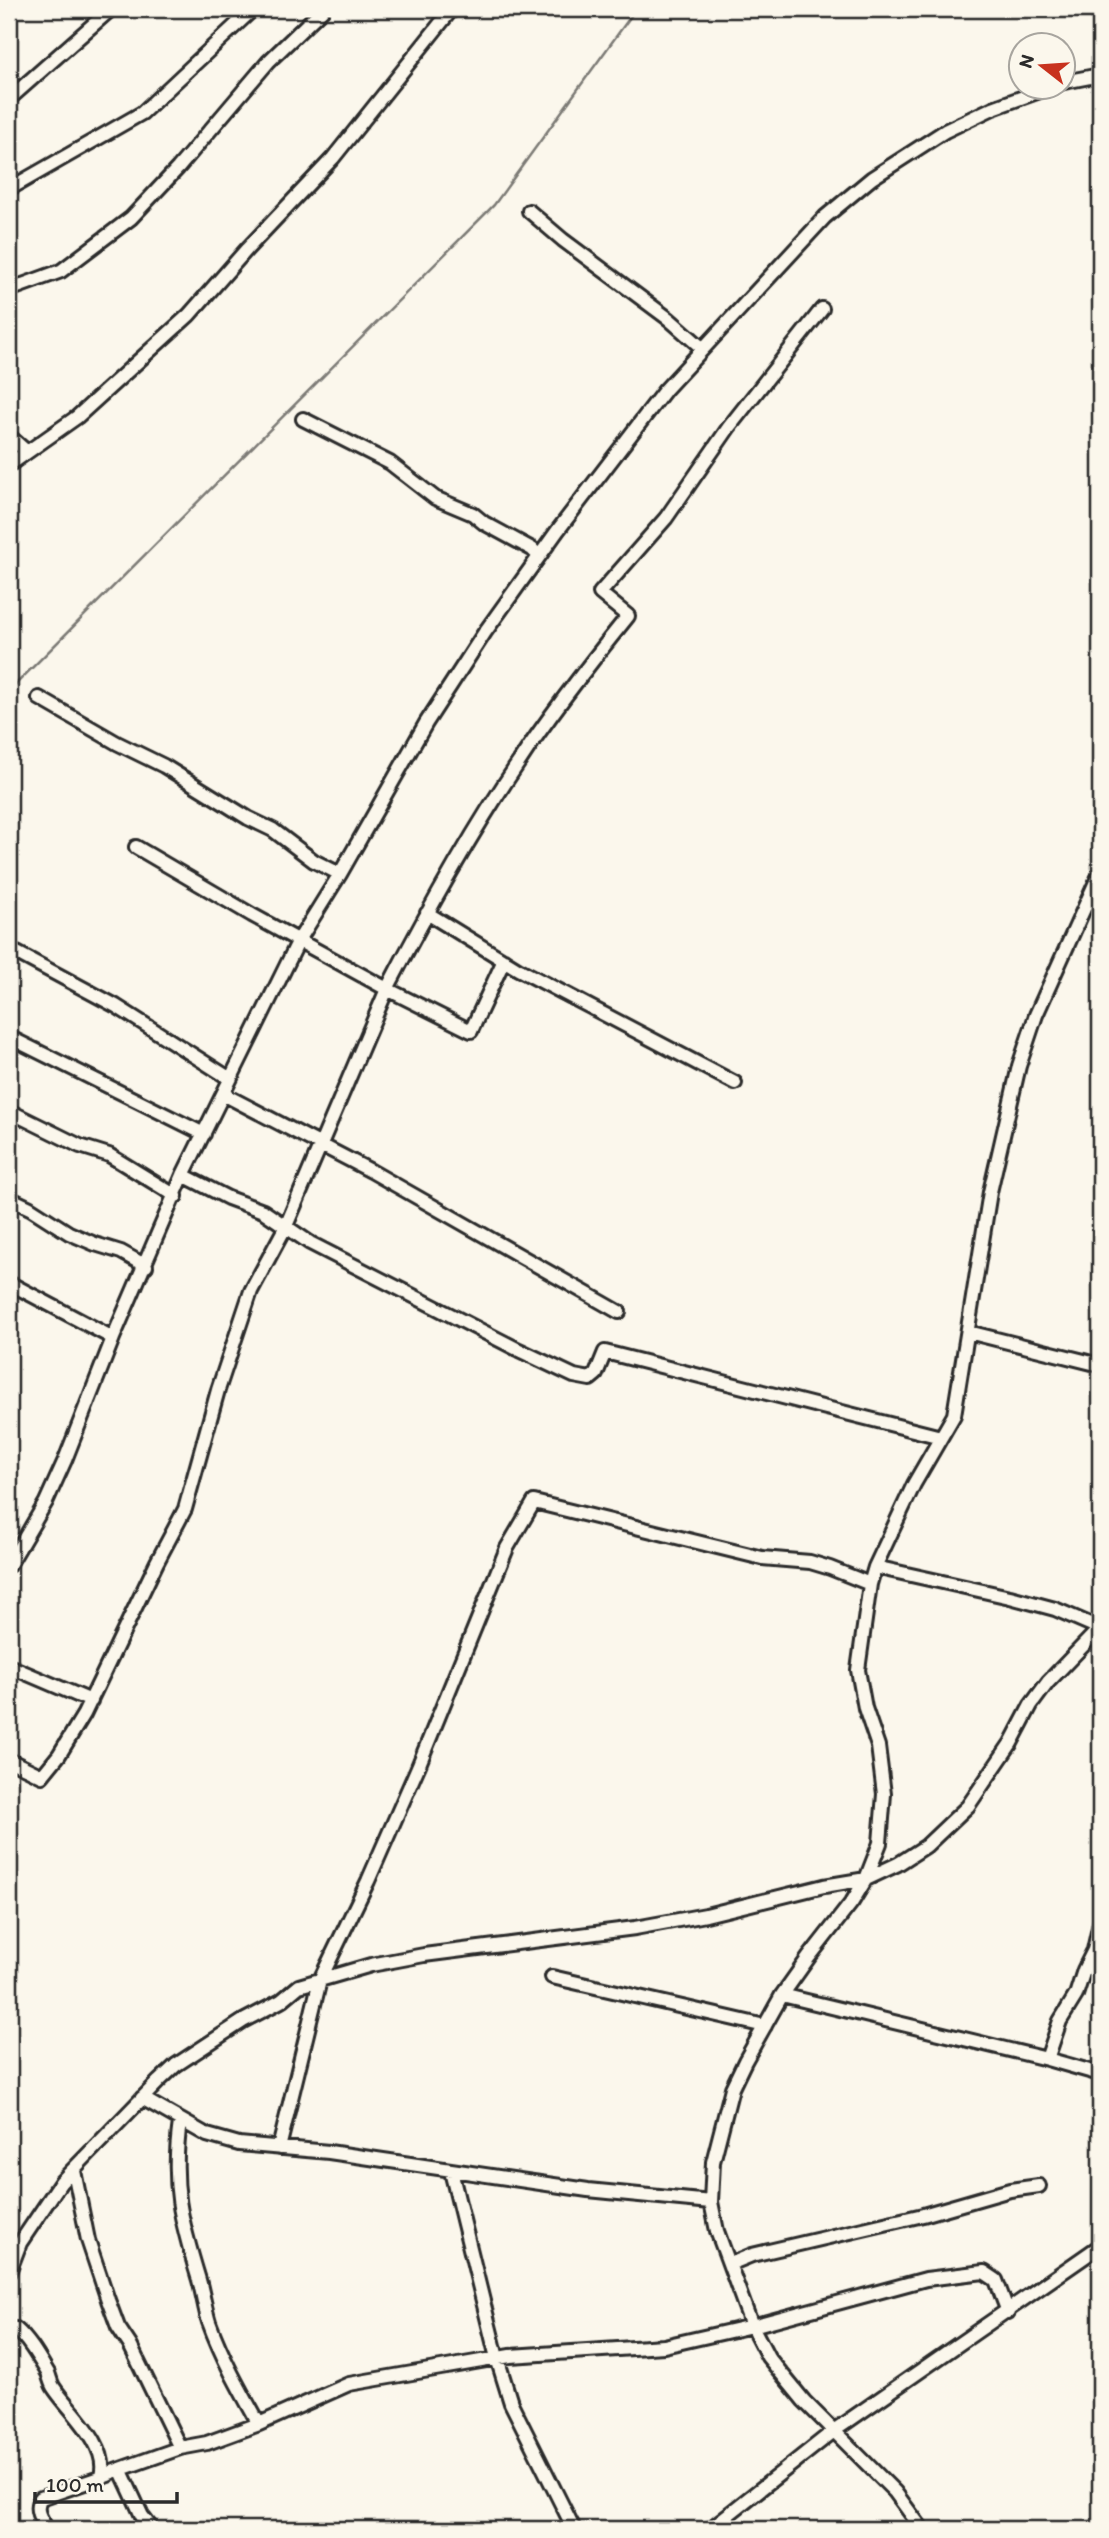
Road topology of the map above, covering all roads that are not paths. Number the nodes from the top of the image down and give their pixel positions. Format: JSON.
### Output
{"nodes":[{"id":1,"x":111,"y":9,"type":"edge"},
{"id":2,"x":253,"y":9,"type":"edge"},
{"id":3,"x":323,"y":9,"type":"edge"},
{"id":4,"x":452,"y":9,"type":"edge"},
{"id":5,"x":1100,"y":75,"type":"edge"},
{"id":6,"x":1078,"y":79,"type":"edge"},
{"id":7,"x":9,"y":99,"type":"edge"},
{"id":8,"x":1010,"y":102,"type":"edge"},
{"id":9,"x":9,"y":190,"type":"edge"},
{"id":10,"x":529,"y":211,"type":"dead end"},
{"id":11,"x":9,"y":290,"type":"edge"},
{"id":12,"x":822,"y":309,"type":"dead end"},
{"id":13,"x":702,"y":348,"type":"junction"},
{"id":14,"x":303,"y":419,"type":"dead end"},
{"id":15,"x":9,"y":436,"type":"edge"},
{"id":16,"x":27,"y":452,"type":"junction"},
{"id":17,"x":9,"y":465,"type":"edge"},
{"id":18,"x":539,"y":556,"type":"junction"},
{"id":19,"x":39,"y":698,"type":"dead end"},
{"id":20,"x":136,"y":847,"type":"dead end"},
{"id":21,"x":1100,"y":873,"type":"edge"},
{"id":22,"x":340,"y":874,"type":"junction"},
{"id":23,"x":427,"y":913,"type":"junction"},
{"id":24,"x":299,"y":940,"type":"junction"},
{"id":25,"x":17,"y":953,"type":"dead end"},
{"id":26,"x":504,"y":960,"type":"junction"},
{"id":27,"x":387,"y":989,"type":"junction"},
{"id":28,"x":9,"y":1037,"type":"edge"},
{"id":29,"x":229,"y":1078,"type":"junction"},
{"id":30,"x":735,"y":1083,"type":"dead end"},
{"id":31,"x":223,"y":1094,"type":"junction"},
{"id":32,"x":9,"y":1111,"type":"edge"},
{"id":33,"x":204,"y":1134,"type":"junction"},
{"id":34,"x":321,"y":1144,"type":"junction"},
{"id":35,"x":183,"y":1175,"type":"junction"},
{"id":36,"x":176,"y":1196,"type":"junction"},
{"id":37,"x":9,"y":1198,"type":"edge"},
{"id":38,"x":286,"y":1226,"type":"junction"},
{"id":39,"x":146,"y":1266,"type":"junction"},
{"id":40,"x":9,"y":1283,"type":"edge"},
{"id":41,"x":619,"y":1312,"type":"dead end"},
{"id":42,"x":968,"y":1332,"type":"junction"},
{"id":43,"x":113,"y":1338,"type":"junction"},
{"id":44,"x":1100,"y":1365,"type":"edge"},
{"id":45,"x":941,"y":1437,"type":"junction"},
{"id":46,"x":9,"y":1565,"type":"edge"},
{"id":47,"x":875,"y":1567,"type":"junction"},
{"id":48,"x":870,"y":1584,"type":"junction"},
{"id":49,"x":1100,"y":1628,"type":"edge"},
{"id":50,"x":9,"y":1666,"type":"edge"},
{"id":51,"x":91,"y":1701,"type":"junction"},
{"id":52,"x":9,"y":1760,"type":"edge"},
{"id":53,"x":866,"y":1879,"type":"junction"},
{"id":54,"x":1100,"y":1923,"type":"edge"},
{"id":55,"x":552,"y":1977,"type":"dead end"},
{"id":56,"x":320,"y":1980,"type":"junction"},
{"id":57,"x":782,"y":1995,"type":"junction"},
{"id":58,"x":765,"y":2026,"type":"junction"},
{"id":59,"x":1047,"y":2059,"type":"junction"},
{"id":60,"x":1100,"y":2074,"type":"edge"},
{"id":61,"x":142,"y":2098,"type":"junction"},
{"id":62,"x":180,"y":2122,"type":"junction"},
{"id":63,"x":279,"y":2148,"type":"junction"},
{"id":64,"x":74,"y":2171,"type":"junction"},
{"id":65,"x":451,"y":2171,"type":"junction"},
{"id":66,"x":1039,"y":2186,"type":"dead end"},
{"id":67,"x":711,"y":2202,"type":"junction"},
{"id":68,"x":1100,"y":2246,"type":"edge"},
{"id":69,"x":730,"y":2264,"type":"junction"},
{"id":70,"x":9,"y":2272,"type":"edge"},
{"id":71,"x":1008,"y":2312,"type":"junction"},
{"id":72,"x":752,"y":2326,"type":"junction"},
{"id":73,"x":9,"y":2330,"type":"edge"},
{"id":74,"x":497,"y":2358,"type":"junction"},
{"id":75,"x":258,"y":2424,"type":"junction"},
{"id":76,"x":835,"y":2430,"type":"junction"},
{"id":77,"x":180,"y":2448,"type":"junction"},
{"id":78,"x":115,"y":2473,"type":"junction"},
{"id":79,"x":47,"y":2529,"type":"edge"},
{"id":80,"x":152,"y":2529,"type":"edge"},
{"id":81,"x":574,"y":2529,"type":"edge"},
{"id":82,"x":710,"y":2529,"type":"edge"},
{"id":83,"x":922,"y":2529,"type":"edge"}],
"edges":[{"from":1,"to":7,"type":"street"},
{"from":2,"to":9,"type":"street"},
{"from":3,"to":11,"type":"street"},
{"from":4,"to":16,"type":"street"},
{"from":5,"to":6,"type":"street"},
{"from":8,"to":13,"type":"street"},
{"from":10,"to":13,"type":"street"},
{"from":12,"to":23,"type":"street"},
{"from":13,"to":18,"type":"street"},
{"from":14,"to":18,"type":"street"},
{"from":15,"to":16,"type":"street"},
{"from":16,"to":17,"type":"street"},
{"from":18,"to":22,"type":"street"},
{"from":19,"to":22,"type":"street"},
{"from":20,"to":24,"type":"street"},
{"from":21,"to":42,"type":"street"},
{"from":22,"to":24,"type":"street"},
{"from":23,"to":26,"type":"street"},
{"from":23,"to":27,"type":"street"},
{"from":24,"to":27,"type":"street"},
{"from":24,"to":29,"type":"street"},
{"from":25,"to":29,"type":"street"},
{"from":26,"to":27,"type":"street"},
{"from":26,"to":30,"type":"street"},
{"from":27,"to":34,"type":"street"},
{"from":28,"to":33,"type":"street"},
{"from":29,"to":31,"type":"street"},
{"from":31,"to":33,"type":"street"},
{"from":31,"to":34,"type":"street"},
{"from":32,"to":36,"type":"street"},
{"from":33,"to":35,"type":"street"},
{"from":34,"to":38,"type":"street"},
{"from":34,"to":41,"type":"street"},
{"from":35,"to":36,"type":"street"},
{"from":35,"to":38,"type":"street"},
{"from":36,"to":39,"type":"street"},
{"from":37,"to":39,"type":"street"},
{"from":38,"to":45,"type":"street"},
{"from":38,"to":51,"type":"street"},
{"from":39,"to":43,"type":"street"},
{"from":40,"to":43,"type":"street"},
{"from":42,"to":44,"type":"street"},
{"from":42,"to":45,"type":"street"},
{"from":43,"to":46,"type":"street"},
{"from":45,"to":47,"type":"street"},
{"from":47,"to":48,"type":"street"},
{"from":47,"to":49,"type":"street"},
{"from":48,"to":53,"type":"street"},
{"from":48,"to":56,"type":"street"},
{"from":49,"to":53,"type":"street"},
{"from":50,"to":51,"type":"street"},
{"from":51,"to":52,"type":"street"},
{"from":53,"to":56,"type":"street"},
{"from":53,"to":57,"type":"street"},
{"from":54,"to":59,"type":"street"},
{"from":55,"to":58,"type":"street"},
{"from":56,"to":61,"type":"street"},
{"from":56,"to":63,"type":"street"},
{"from":57,"to":58,"type":"street"},
{"from":57,"to":59,"type":"street"},
{"from":58,"to":67,"type":"street"},
{"from":59,"to":60,"type":"street"},
{"from":61,"to":62,"type":"street"},
{"from":61,"to":64,"type":"street"},
{"from":62,"to":63,"type":"street"},
{"from":62,"to":75,"type":"street"},
{"from":63,"to":65,"type":"street"},
{"from":64,"to":70,"type":"street"},
{"from":64,"to":77,"type":"street"},
{"from":65,"to":67,"type":"street"},
{"from":65,"to":74,"type":"street"},
{"from":66,"to":69,"type":"street"},
{"from":67,"to":69,"type":"street"},
{"from":68,"to":71,"type":"street"},
{"from":69,"to":72,"type":"street"},
{"from":71,"to":72,"type":"street"},
{"from":71,"to":76,"type":"street"},
{"from":72,"to":74,"type":"street"},
{"from":72,"to":76,"type":"street"},
{"from":73,"to":78,"type":"street"},
{"from":74,"to":75,"type":"street"},
{"from":74,"to":81,"type":"street"},
{"from":75,"to":77,"type":"street"},
{"from":76,"to":82,"type":"street"},
{"from":76,"to":83,"type":"street"},
{"from":77,"to":78,"type":"street"},
{"from":78,"to":79,"type":"street"},
{"from":78,"to":80,"type":"street"}]}
